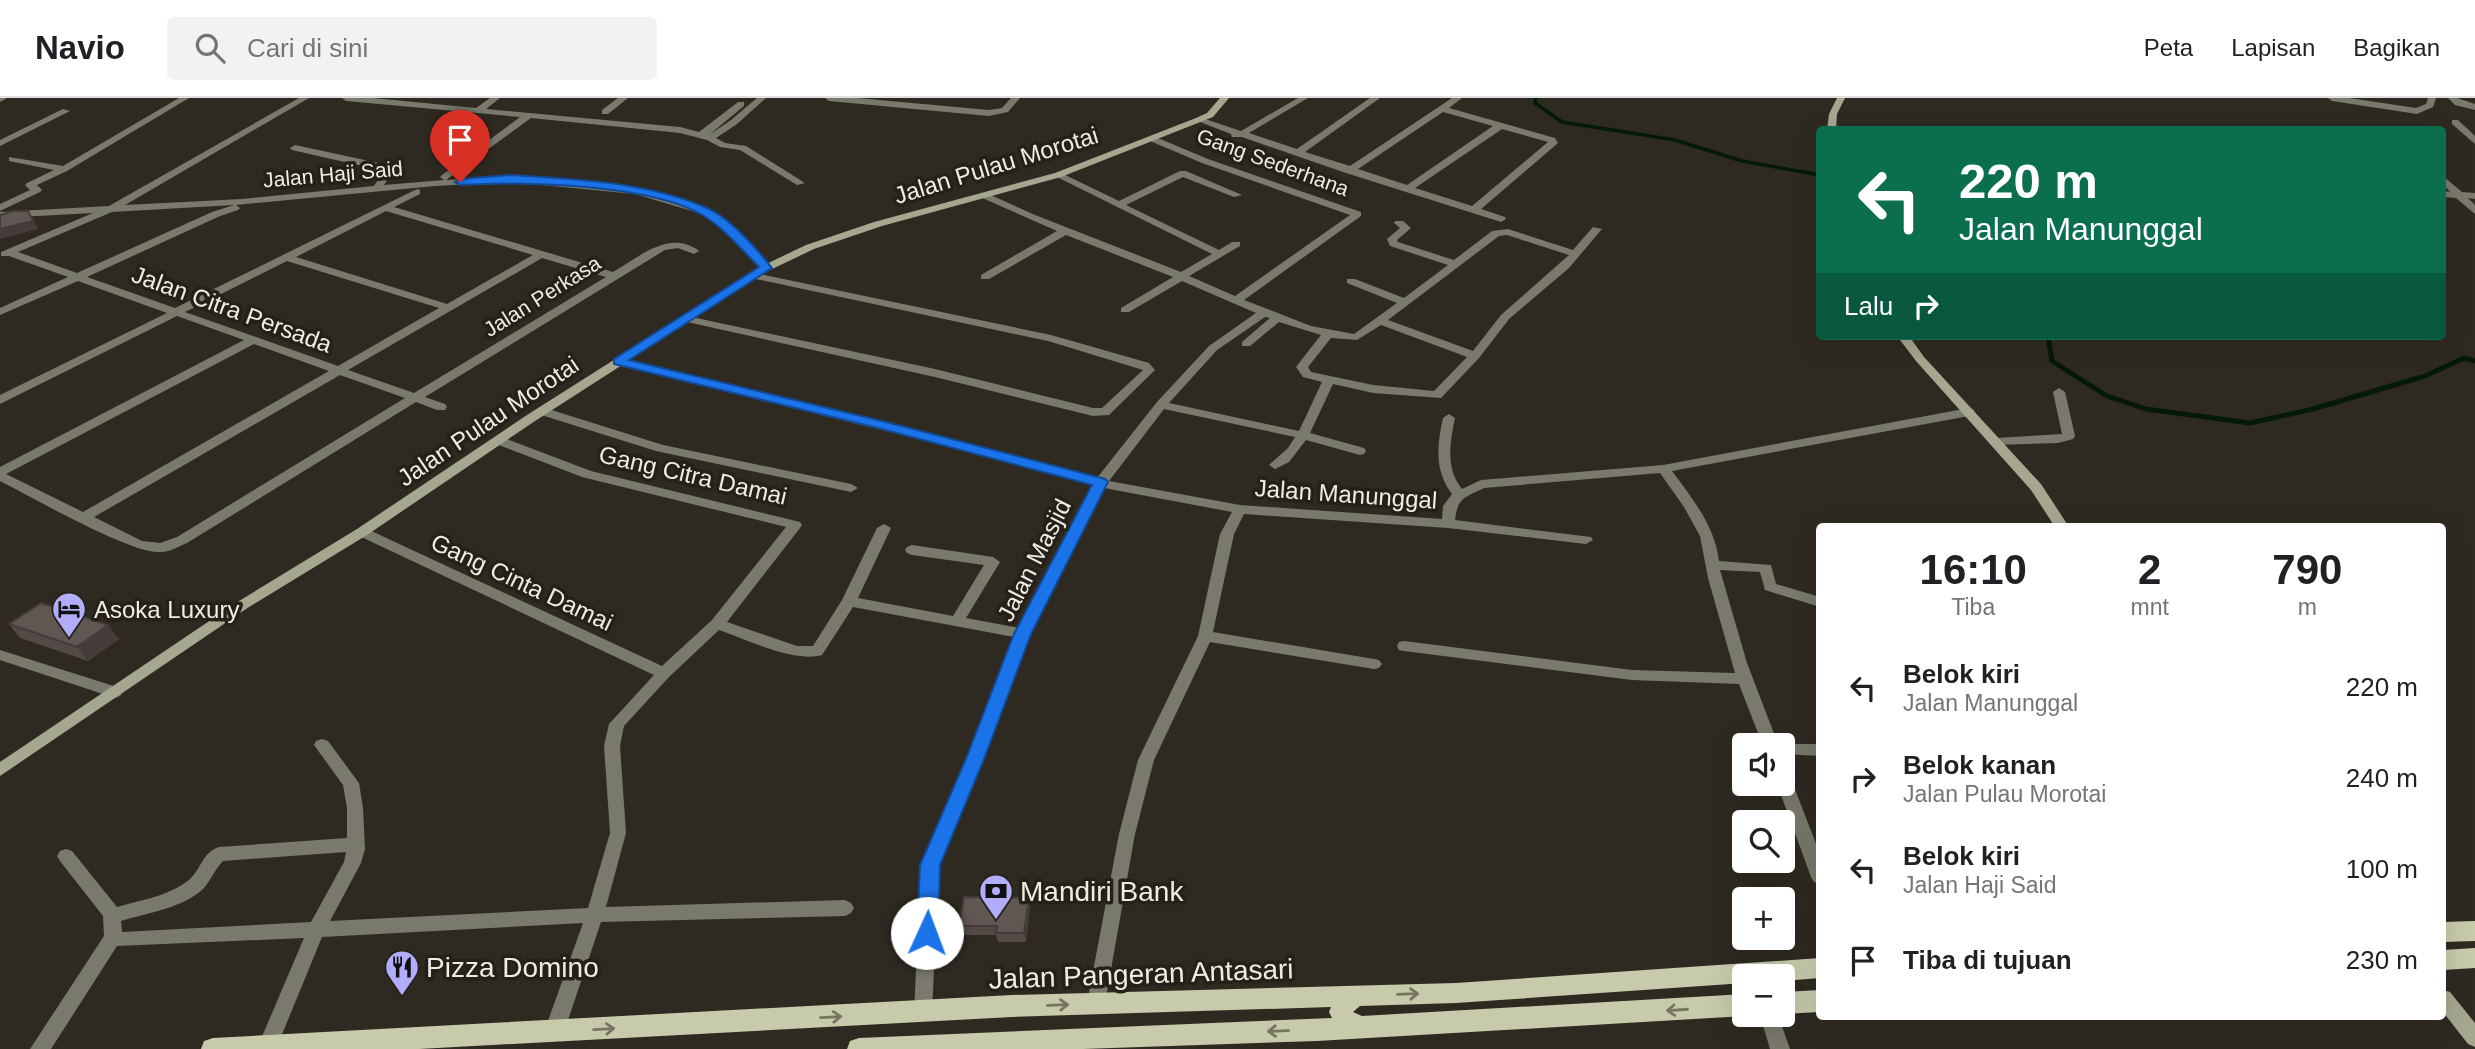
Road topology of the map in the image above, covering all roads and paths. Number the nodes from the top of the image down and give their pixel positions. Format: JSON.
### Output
{"nodes":[{"id":1,"x":185,"y":98,"type":"edge"},
{"id":2,"x":305,"y":98,"type":"edge"},
{"id":3,"x":317,"y":98,"type":"edge"},
{"id":4,"x":346,"y":98,"type":"edge"},
{"id":5,"x":480,"y":98,"type":"edge"},
{"id":6,"x":496,"y":98,"type":"edge"},
{"id":7,"x":624,"y":98,"type":"edge"},
{"id":8,"x":748,"y":98,"type":"edge"},
{"id":9,"x":762,"y":98,"type":"edge"},
{"id":10,"x":829,"y":98,"type":"edge"},
{"id":11,"x":1016,"y":98,"type":"edge"},
{"id":12,"x":1225,"y":98,"type":"edge"},
{"id":13,"x":1304,"y":98,"type":"edge"},
{"id":14,"x":1376,"y":98,"type":"edge"},
{"id":15,"x":1458,"y":98,"type":"edge"},
{"id":16,"x":1841,"y":98,"type":"edge"},
{"id":17,"x":2332,"y":98,"type":"edge"},
{"id":18,"x":2432,"y":98,"type":"edge"},
{"id":19,"x":2452,"y":98,"type":"edge"},
{"id":20,"x":2475,"y":107,"type":"edge"},
{"id":21,"x":463,"y":109,"type":"junction"},
{"id":22,"x":1442,"y":109,"type":"junction"},
{"id":23,"x":66,"y":111,"type":"dead end"},
{"id":24,"x":477,"y":111,"type":"junction"},
{"id":25,"x":605,"y":112,"type":"dead end"},
{"id":26,"x":528,"y":116,"type":"junction"},
{"id":27,"x":1195,"y":122,"type":"junction"},
{"id":28,"x":2455,"y":122,"type":"dead end"},
{"id":29,"x":1501,"y":125,"type":"junction"},
{"id":30,"x":1832,"y":126,"type":"edge"},
{"id":31,"x":1240,"y":135,"type":"junction"},
{"id":32,"x":705,"y":136,"type":"junction"},
{"id":33,"x":1153,"y":139,"type":"junction"},
{"id":34,"x":2475,"y":141,"type":"edge"},
{"id":35,"x":0,"y":143,"type":"edge"},
{"id":36,"x":295,"y":148,"type":"dead end"},
{"id":37,"x":1297,"y":153,"type":"junction"},
{"id":38,"x":0,"y":155,"type":"edge"},
{"id":39,"x":13,"y":158,"type":"junction"},
{"id":40,"x":0,"y":166,"type":"edge"},
{"id":41,"x":64,"y":169,"type":"junction"},
{"id":42,"x":1349,"y":171,"type":"junction"},
{"id":43,"x":1058,"y":174,"type":"junction"},
{"id":44,"x":445,"y":177,"type":"dead end"},
{"id":45,"x":2446,"y":182,"type":"edge"},
{"id":46,"x":800,"y":183,"type":"dead end"},
{"id":47,"x":377,"y":189,"type":"junction"},
{"id":48,"x":1407,"y":189,"type":"junction"},
{"id":49,"x":417,"y":192,"type":"dead end"},
{"id":50,"x":1237,"y":194,"type":"dead end"},
{"id":51,"x":2446,"y":194,"type":"edge"},
{"id":52,"x":983,"y":195,"type":"junction"},
{"id":53,"x":2460,"y":195,"type":"junction"},
{"id":54,"x":2475,"y":196,"type":"edge"},
{"id":55,"x":1120,"y":204,"type":"junction"},
{"id":56,"x":275,"y":205,"type":"dead end"},
{"id":57,"x":0,"y":208,"type":"edge"},
{"id":58,"x":108,"y":208,"type":"junction"},
{"id":59,"x":129,"y":208,"type":"junction"},
{"id":60,"x":386,"y":208,"type":"junction"},
{"id":61,"x":1474,"y":210,"type":"junction"},
{"id":62,"x":2475,"y":211,"type":"edge"},
{"id":63,"x":0,"y":215,"type":"edge"},
{"id":64,"x":1501,"y":219,"type":"dead end"},
{"id":65,"x":1399,"y":223,"type":"dead end"},
{"id":66,"x":1597,"y":229,"type":"dead end"},
{"id":67,"x":1065,"y":231,"type":"junction"},
{"id":68,"x":1236,"y":244,"type":"dead end"},
{"id":69,"x":694,"y":251,"type":"dead end"},
{"id":70,"x":1218,"y":253,"type":"junction"},
{"id":71,"x":4,"y":254,"type":"edge"},
{"id":72,"x":1575,"y":254,"type":"junction"},
{"id":73,"x":540,"y":255,"type":"junction"},
{"id":74,"x":286,"y":257,"type":"junction"},
{"id":75,"x":1456,"y":264,"type":"junction"},
{"id":76,"x":766,"y":268,"type":"junction"},
{"id":77,"x":611,"y":275,"type":"junction"},
{"id":78,"x":755,"y":276,"type":"junction"},
{"id":79,"x":1181,"y":276,"type":"junction"},
{"id":80,"x":81,"y":277,"type":"junction"},
{"id":81,"x":985,"y":277,"type":"dead end"},
{"id":82,"x":1351,"y":281,"type":"dead end"},
{"id":83,"x":1235,"y":301,"type":"junction"},
{"id":84,"x":1405,"y":302,"type":"junction"},
{"id":85,"x":446,"y":307,"type":"junction"},
{"id":86,"x":1125,"y":310,"type":"dead end"},
{"id":87,"x":0,"y":312,"type":"edge"},
{"id":88,"x":177,"y":312,"type":"junction"},
{"id":89,"x":1264,"y":312,"type":"junction"},
{"id":90,"x":1278,"y":317,"type":"junction"},
{"id":91,"x":687,"y":319,"type":"junction"},
{"id":92,"x":1380,"y":321,"type":"junction"},
{"id":93,"x":1330,"y":332,"type":"junction"},
{"id":94,"x":255,"y":339,"type":"junction"},
{"id":95,"x":1906,"y":340,"type":"edge"},
{"id":96,"x":1246,"y":344,"type":"dead end"},
{"id":97,"x":1475,"y":356,"type":"junction"},
{"id":98,"x":618,"y":362,"type":"junction"},
{"id":99,"x":339,"y":370,"type":"junction"},
{"id":100,"x":1328,"y":381,"type":"junction"},
{"id":101,"x":2059,"y":392,"type":"dead end"},
{"id":102,"x":414,"y":397,"type":"junction"},
{"id":103,"x":0,"y":400,"type":"edge"},
{"id":104,"x":1161,"y":404,"type":"junction"},
{"id":105,"x":441,"y":407,"type":"dead end"},
{"id":106,"x":542,"y":411,"type":"junction"},
{"id":107,"x":1969,"y":412,"type":"junction"},
{"id":108,"x":1449,"y":418,"type":"dead end"},
{"id":109,"x":1302,"y":435,"type":"junction"},
{"id":110,"x":500,"y":441,"type":"junction"},
{"id":111,"x":1996,"y":442,"type":"junction"},
{"id":112,"x":1360,"y":451,"type":"dead end"},
{"id":113,"x":1275,"y":465,"type":"dead end"},
{"id":114,"x":1663,"y":469,"type":"junction"},
{"id":115,"x":0,"y":474,"type":"edge"},
{"id":116,"x":1100,"y":482,"type":"junction"},
{"id":117,"x":851,"y":488,"type":"dead end"},
{"id":118,"x":1459,"y":494,"type":"junction"},
{"id":119,"x":1240,"y":509,"type":"junction"},
{"id":120,"x":82,"y":518,"type":"junction"},
{"id":121,"x":2059,"y":523,"type":"edge"},
{"id":122,"x":1448,"y":524,"type":"junction"},
{"id":123,"x":884,"y":528,"type":"dead end"},
{"id":124,"x":362,"y":532,"type":"junction"},
{"id":125,"x":1586,"y":540,"type":"dead end"},
{"id":126,"x":912,"y":550,"type":"dead end"},
{"id":127,"x":1713,"y":565,"type":"junction"},
{"id":128,"x":849,"y":601,"type":"junction"},
{"id":129,"x":1816,"y":601,"type":"edge"},
{"id":130,"x":956,"y":622,"type":"junction"},
{"id":131,"x":717,"y":624,"type":"junction"},
{"id":132,"x":1023,"y":634,"type":"junction"},
{"id":133,"x":1205,"y":636,"type":"junction"},
{"id":134,"x":1404,"y":646,"type":"dead end"},
{"id":135,"x":0,"y":655,"type":"edge"},
{"id":136,"x":1374,"y":664,"type":"dead end"},
{"id":137,"x":664,"y":673,"type":"junction"},
{"id":138,"x":1746,"y":680,"type":"junction"},
{"id":139,"x":115,"y":692,"type":"junction"},
{"id":140,"x":1766,"y":733,"type":"edge"},
{"id":141,"x":322,"y":746,"type":"dead end"},
{"id":142,"x":1795,"y":749,"type":"edge"},
{"id":143,"x":1816,"y":750,"type":"edge"},
{"id":144,"x":0,"y":770,"type":"edge"},
{"id":145,"x":1789,"y":796,"type":"edge"},
{"id":146,"x":355,"y":845,"type":"junction"},
{"id":147,"x":66,"y":856,"type":"dead end"},
{"id":148,"x":1816,"y":866,"type":"edge"},
{"id":149,"x":845,"y":908,"type":"dead end"},
{"id":150,"x":595,"y":915,"type":"junction"},
{"id":151,"x":113,"y":916,"type":"junction"},
{"id":152,"x":317,"y":928,"type":"junction"},
{"id":153,"x":2475,"y":931,"type":"edge"},
{"id":154,"x":2446,"y":932,"type":"edge"},
{"id":155,"x":113,"y":937,"type":"junction"},
{"id":156,"x":2475,"y":958,"type":"edge"},
{"id":157,"x":2446,"y":960,"type":"edge"},
{"id":158,"x":1816,"y":968,"type":"edge"},
{"id":159,"x":1358,"y":996,"type":"junction"},
{"id":160,"x":1314,"y":998,"type":"junction"},
{"id":161,"x":1816,"y":1001,"type":"edge"},
{"id":162,"x":1795,"y":1002,"type":"edge"},
{"id":163,"x":2446,"y":1002,"type":"edge"},
{"id":164,"x":1096,"y":1003,"type":"junction"},
{"id":165,"x":1732,"y":1007,"type":"edge"},
{"id":166,"x":923,"y":1012,"type":"junction"},
{"id":167,"x":1361,"y":1027,"type":"junction"},
{"id":168,"x":1773,"y":1027,"type":"edge"},
{"id":169,"x":1317,"y":1030,"type":"junction"},
{"id":170,"x":554,"y":1032,"type":"junction"},
{"id":171,"x":2475,"y":1038,"type":"edge"},
{"id":172,"x":268,"y":1046,"type":"junction"},
{"id":173,"x":40,"y":1049,"type":"edge"},
{"id":174,"x":213,"y":1049,"type":"edge"},
{"id":175,"x":859,"y":1049,"type":"edge"},
{"id":176,"x":1780,"y":1049,"type":"edge"}],
"edges":[{"from":1,"to":41,"type":"street"},
{"from":2,"to":58,"type":"street"},
{"from":3,"to":59,"type":"street"},
{"from":4,"to":21,"type":"street"},
{"from":5,"to":21,"type":"street"},
{"from":6,"to":24,"type":"street"},
{"from":7,"to":25,"type":"street"},
{"from":8,"to":32,"type":"street"},
{"from":9,"to":32,"type":"street"},
{"from":10,"to":11,"type":"street"},
{"from":12,"to":27,"type":"street","name":"Jalan Pulau Morotai"},
{"from":13,"to":31,"type":"street"},
{"from":14,"to":37,"type":"street"},
{"from":15,"to":22,"type":"street"},
{"from":16,"to":30,"type":"street"},
{"from":17,"to":18,"type":"street"},
{"from":19,"to":20,"type":"street"},
{"from":21,"to":24,"type":"street"},
{"from":22,"to":29,"type":"street"},
{"from":22,"to":42,"type":"street"},
{"from":23,"to":35,"type":"street"},
{"from":24,"to":26,"type":"street"},
{"from":26,"to":32,"type":"street"},
{"from":26,"to":44,"type":"street"},
{"from":27,"to":31,"type":"street"},
{"from":27,"to":33,"type":"street","name":"Jalan Pulau Morotai"},
{"from":28,"to":34,"type":"street"},
{"from":29,"to":48,"type":"street"},
{"from":29,"to":61,"type":"street"},
{"from":31,"to":37,"type":"street"},
{"from":32,"to":46,"type":"street"},
{"from":33,"to":43,"type":"street","name":"Jalan Pulau Morotai"},
{"from":33,"to":83,"type":"street","name":"Gang Sederhana"},
{"from":36,"to":47,"type":"street"},
{"from":37,"to":42,"type":"street"},
{"from":38,"to":39,"type":"street"},
{"from":39,"to":40,"type":"street"},
{"from":39,"to":41,"type":"street"},
{"from":41,"to":57,"type":"street"},
{"from":42,"to":48,"type":"street"},
{"from":43,"to":52,"type":"street","name":"Jalan Pulau Morotai"},
{"from":43,"to":55,"type":"street"},
{"from":45,"to":53,"type":"street"},
{"from":47,"to":59,"type":"street","name":"Jalan Haji Said"},
{"from":47,"to":76,"type":"street","name":"Jalan Haji Said"},
{"from":48,"to":61,"type":"street"},
{"from":49,"to":60,"type":"street"},
{"from":50,"to":55,"type":"street"},
{"from":51,"to":53,"type":"street"},
{"from":52,"to":67,"type":"street"},
{"from":52,"to":76,"type":"street","name":"Jalan Pulau Morotai"},
{"from":53,"to":54,"type":"street"},
{"from":53,"to":62,"type":"street"},
{"from":55,"to":70,"type":"street"},
{"from":56,"to":80,"type":"street"},
{"from":58,"to":59,"type":"street","name":"Jalan Haji Said"},
{"from":58,"to":63,"type":"street","name":"Jalan Haji Said"},
{"from":58,"to":71,"type":"street"},
{"from":60,"to":73,"type":"street"},
{"from":60,"to":74,"type":"street"},
{"from":61,"to":64,"type":"street"},
{"from":65,"to":75,"type":"street"},
{"from":66,"to":72,"type":"street"},
{"from":67,"to":79,"type":"street"},
{"from":67,"to":81,"type":"street"},
{"from":68,"to":70,"type":"street"},
{"from":69,"to":77,"type":"street","name":"Jalan Perkasa"},
{"from":70,"to":79,"type":"street"},
{"from":71,"to":80,"type":"street","name":"Jalan Citra Persada"},
{"from":72,"to":75,"type":"street"},
{"from":72,"to":97,"type":"street"},
{"from":73,"to":77,"type":"street"},
{"from":73,"to":85,"type":"street"},
{"from":74,"to":85,"type":"street"},
{"from":74,"to":88,"type":"street"},
{"from":75,"to":84,"type":"street"},
{"from":76,"to":78,"type":"street","name":"Jalan Pulau Morotai"},
{"from":77,"to":102,"type":"street","name":"Jalan Perkasa"},
{"from":78,"to":91,"type":"street","name":"Jalan Pulau Morotai"},
{"from":78,"to":91,"type":"street"},
{"from":79,"to":83,"type":"street"},
{"from":79,"to":86,"type":"street"},
{"from":80,"to":87,"type":"street"},
{"from":80,"to":88,"type":"street","name":"Jalan Citra Persada"},
{"from":82,"to":84,"type":"street"},
{"from":83,"to":89,"type":"street"},
{"from":84,"to":92,"type":"street"},
{"from":85,"to":99,"type":"street"},
{"from":88,"to":94,"type":"street","name":"Jalan Citra Persada"},
{"from":88,"to":103,"type":"street"},
{"from":89,"to":90,"type":"street"},
{"from":89,"to":104,"type":"street","name":"Jalan Masjid"},
{"from":90,"to":93,"type":"street"},
{"from":90,"to":96,"type":"street"},
{"from":91,"to":98,"type":"street","name":"Jalan Pulau Morotai"},
{"from":92,"to":93,"type":"street"},
{"from":92,"to":97,"type":"street"},
{"from":93,"to":100,"type":"street"},
{"from":94,"to":99,"type":"street","name":"Jalan Citra Persada"},
{"from":94,"to":115,"type":"street"},
{"from":95,"to":107,"type":"street"},
{"from":97,"to":100,"type":"street"},
{"from":98,"to":106,"type":"street","name":"Jalan Pulau Morotai"},
{"from":98,"to":116,"type":"street","name":"Jalan Manunggal"},
{"from":99,"to":102,"type":"street","name":"Jalan Citra Persada"},
{"from":99,"to":120,"type":"street"},
{"from":100,"to":109,"type":"street"},
{"from":101,"to":111,"type":"street"},
{"from":102,"to":105,"type":"street","name":"Jalan Citra Persada"},
{"from":102,"to":120,"type":"street","name":"Jalan Perkasa"},
{"from":104,"to":109,"type":"street"},
{"from":104,"to":116,"type":"street","name":"Jalan Masjid"},
{"from":106,"to":110,"type":"street","name":"Jalan Pulau Morotai"},
{"from":106,"to":117,"type":"street"},
{"from":107,"to":111,"type":"street"},
{"from":107,"to":114,"type":"street"},
{"from":108,"to":118,"type":"street"},
{"from":109,"to":112,"type":"street"},
{"from":109,"to":113,"type":"street"},
{"from":110,"to":124,"type":"street","name":"Jalan Pulau Morotai"},
{"from":110,"to":131,"type":"street","name":"Gang Citra Damai"},
{"from":111,"to":121,"type":"street"},
{"from":114,"to":118,"type":"street"},
{"from":114,"to":127,"type":"street"},
{"from":115,"to":120,"type":"street","name":"Jalan Perkasa"},
{"from":116,"to":119,"type":"street","name":"Jalan Manunggal"},
{"from":116,"to":132,"type":"street","name":"Jalan Masjid"},
{"from":118,"to":122,"type":"street"},
{"from":119,"to":122,"type":"street","name":"Jalan Manunggal"},
{"from":119,"to":133,"type":"street","name":"Jalan Manunggal"},
{"from":122,"to":125,"type":"street","name":"Jalan Manunggal"},
{"from":123,"to":128,"type":"street"},
{"from":124,"to":137,"type":"street","name":"Gang Cinta Damai"},
{"from":124,"to":139,"type":"street","name":"Jalan Pulau Morotai"},
{"from":126,"to":130,"type":"street"},
{"from":127,"to":129,"type":"street"},
{"from":127,"to":138,"type":"street"},
{"from":128,"to":130,"type":"street"},
{"from":128,"to":131,"type":"street"},
{"from":130,"to":132,"type":"street"},
{"from":131,"to":137,"type":"street"},
{"from":132,"to":166,"type":"street","name":"Jalan Masjid"},
{"from":133,"to":136,"type":"street"},
{"from":133,"to":164,"type":"street","name":"Jalan Manunggal"},
{"from":134,"to":138,"type":"street"},
{"from":135,"to":139,"type":"street"},
{"from":137,"to":150,"type":"street"},
{"from":138,"to":140,"type":"street"},
{"from":139,"to":144,"type":"street","name":"Jalan Pulau Morotai"},
{"from":141,"to":146,"type":"street"},
{"from":142,"to":143,"type":"street"},
{"from":145,"to":148,"type":"street"},
{"from":146,"to":151,"type":"street"},
{"from":146,"to":152,"type":"street"},
{"from":147,"to":151,"type":"street"},
{"from":149,"to":150,"type":"street"},
{"from":150,"to":152,"type":"street"},
{"from":150,"to":170,"type":"street"},
{"from":151,"to":155,"type":"street"},
{"from":152,"to":155,"type":"street"},
{"from":152,"to":172,"type":"street"},
{"from":153,"to":154,"type":"main road"},
{"from":155,"to":173,"type":"street"},
{"from":156,"to":157,"type":"main road"},
{"from":159,"to":158,"type":"main road","name":"Jalan Pangeran Antasari","one_way":true},
{"from":159,"to":160,"type":"main road","name":"Jalan Pangeran Antasari"},
{"from":159,"to":167,"type":"main road"},
{"from":160,"to":164,"type":"main road","name":"Jalan Pangeran Antasari"},
{"from":160,"to":169,"type":"main road"},
{"from":161,"to":162,"type":"main road"},
{"from":163,"to":171,"type":"street"},
{"from":166,"to":164,"type":"main road","name":"Jalan Pangeran Antasari","one_way":true},
{"from":165,"to":167,"type":"main road","one_way":true},
{"from":170,"to":166,"type":"main road","name":"Jalan Pangeran Antasari","one_way":true},
{"from":167,"to":169,"type":"main road"},
{"from":168,"to":176,"type":"street"},
{"from":169,"to":175,"type":"main road","one_way":true},
{"from":170,"to":172,"type":"main road","name":"Jalan Pangeran Antasari"},
{"from":172,"to":174,"type":"main road","name":"Jalan Pangeran Antasari"}]}
